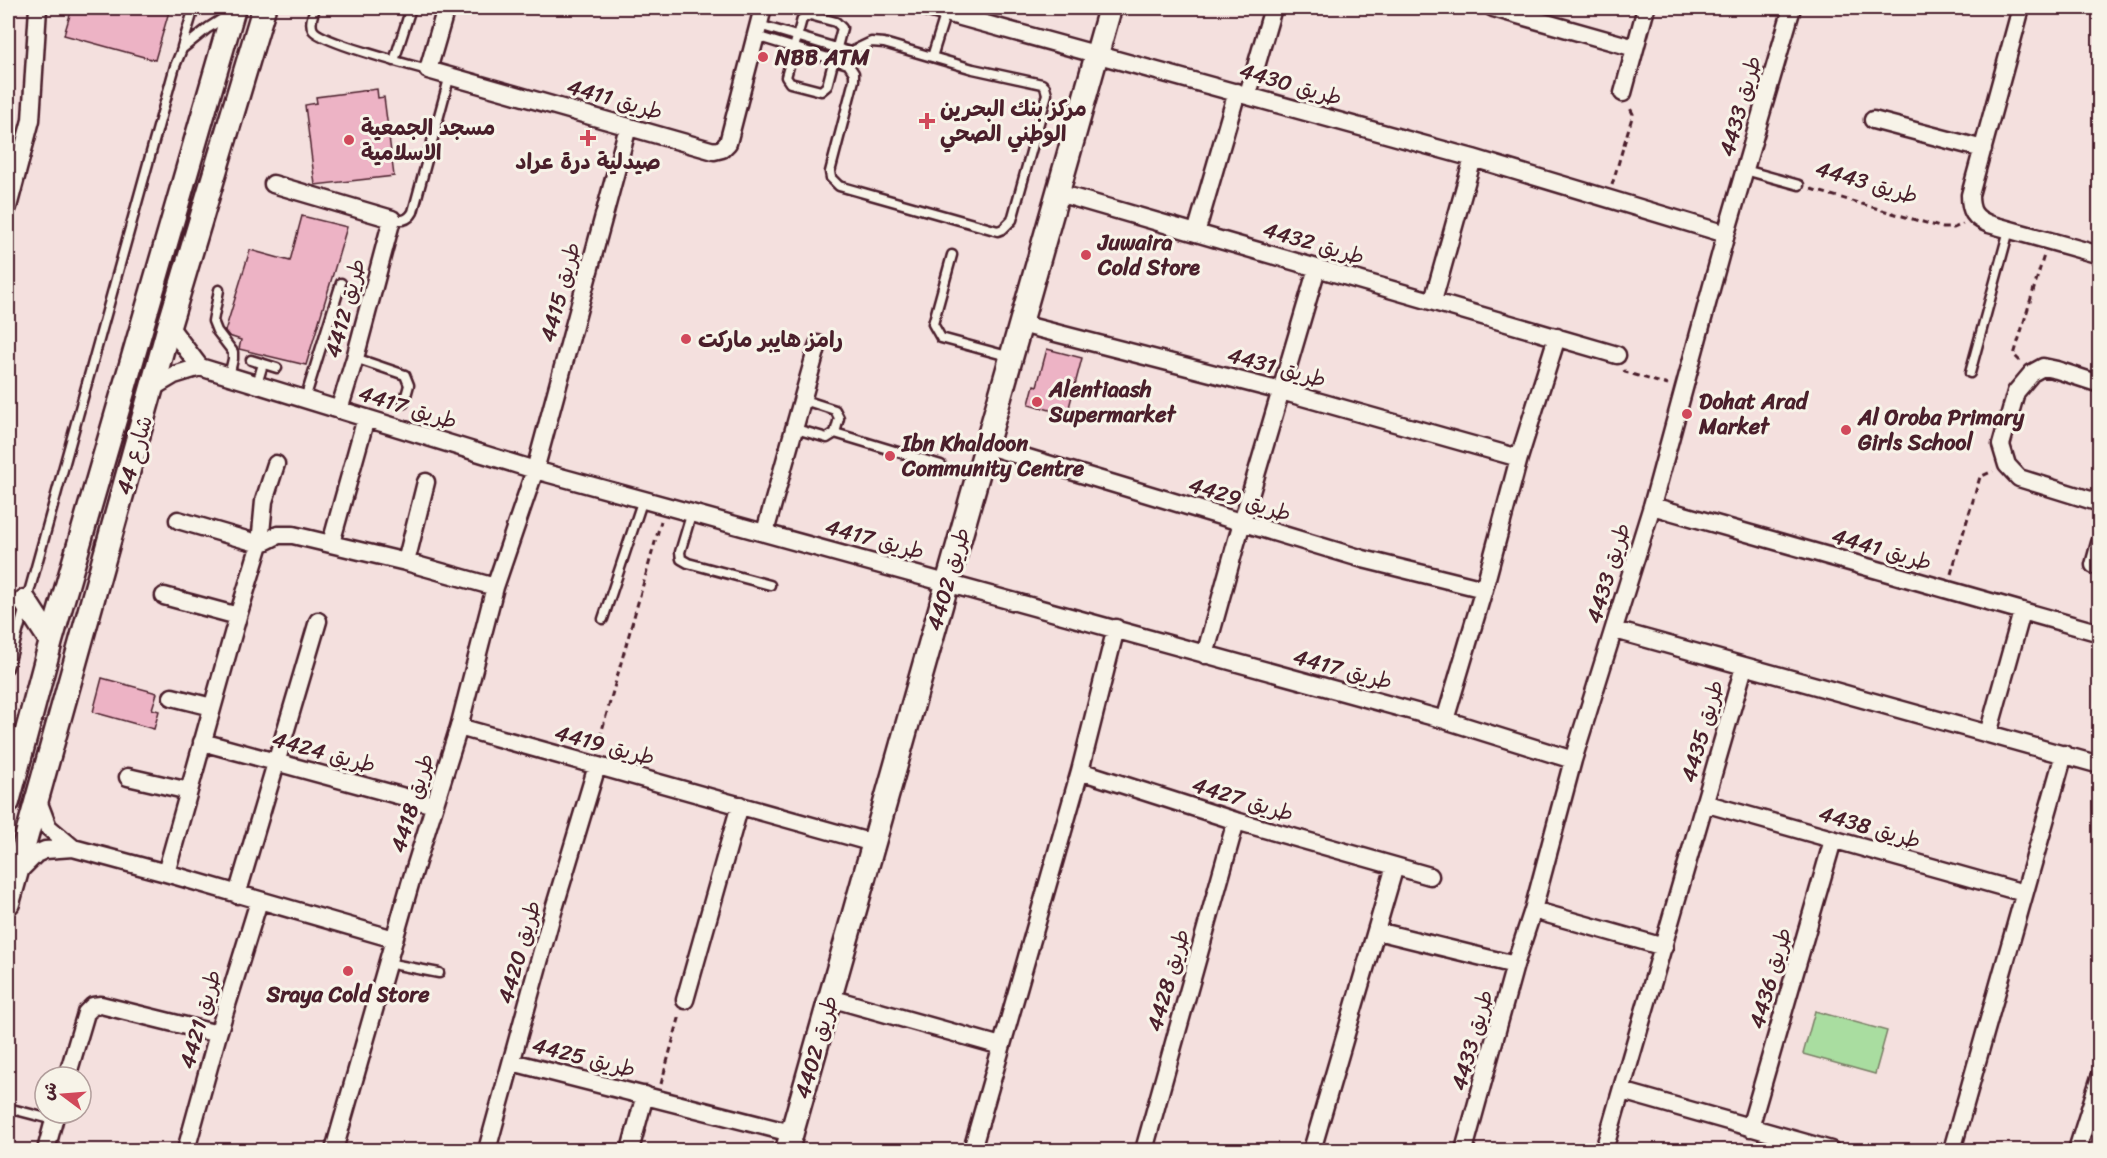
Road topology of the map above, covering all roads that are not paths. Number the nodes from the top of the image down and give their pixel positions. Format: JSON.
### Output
{"nodes":[{"id":1,"x":38,"y":8,"type":"edge"},
{"id":2,"x":194,"y":8,"type":"edge"},
{"id":3,"x":264,"y":8,"type":"edge"},
{"id":4,"x":315,"y":8,"type":"edge"},
{"id":5,"x":411,"y":8,"type":"edge"},
{"id":6,"x":446,"y":8,"type":"edge"},
{"id":7,"x":763,"y":8,"type":"edge"},
{"id":8,"x":928,"y":8,"type":"edge"},
{"id":9,"x":1110,"y":8,"type":"edge"},
{"id":10,"x":1273,"y":8,"type":"edge"},
{"id":11,"x":1493,"y":8,"type":"edge"},
{"id":12,"x":1646,"y":8,"type":"edge"},
{"id":13,"x":1792,"y":8,"type":"edge"},
{"id":14,"x":2019,"y":8,"type":"edge"},
{"id":15,"x":234,"y":10,"type":"edge"},
{"id":16,"x":954,"y":12,"type":"edge"},
{"id":17,"x":757,"y":31,"type":"junction"},
{"id":18,"x":797,"y":37,"type":"junction"},
{"id":19,"x":794,"y":48,"type":"junction"},
{"id":20,"x":1635,"y":48,"type":"junction"},
{"id":21,"x":182,"y":49,"type":"junction"},
{"id":22,"x":838,"y":49,"type":"junction"},
{"id":23,"x":1097,"y":55,"type":"junction"},
{"id":24,"x":932,"y":57,"type":"junction"},
{"id":25,"x":834,"y":60,"type":"junction"},
{"id":26,"x":394,"y":61,"type":"junction"},
{"id":27,"x":428,"y":70,"type":"junction"},
{"id":28,"x":450,"y":75,"type":"junction"},
{"id":29,"x":1242,"y":93,"type":"junction"},
{"id":30,"x":1623,"y":93,"type":"road end"},
{"id":31,"x":1873,"y":120,"type":"dead end"},
{"id":32,"x":628,"y":127,"type":"junction"},
{"id":33,"x":1983,"y":149,"type":"junction"},
{"id":34,"x":1473,"y":158,"type":"junction"},
{"id":35,"x":1745,"y":170,"type":"junction"},
{"id":36,"x":273,"y":184,"type":"dead end"},
{"id":37,"x":1798,"y":185,"type":"road end"},
{"id":38,"x":1058,"y":193,"type":"junction"},
{"id":39,"x":8,"y":207,"type":"edge"},
{"id":40,"x":392,"y":219,"type":"junction"},
{"id":41,"x":2008,"y":230,"type":"junction"},
{"id":42,"x":1196,"y":233,"type":"junction"},
{"id":43,"x":1726,"y":234,"type":"junction"},
{"id":44,"x":952,"y":255,"type":"dead end"},
{"id":45,"x":2100,"y":255,"type":"edge"},
{"id":46,"x":1317,"y":268,"type":"junction"},
{"id":47,"x":341,"y":283,"type":"dead end"},
{"id":48,"x":219,"y":291,"type":"dead end"},
{"id":49,"x":1433,"y":301,"type":"junction"},
{"id":50,"x":1022,"y":324,"type":"junction"},
{"id":51,"x":169,"y":326,"type":"junction"},
{"id":52,"x":1557,"y":337,"type":"junction"},
{"id":53,"x":818,"y":345,"type":"dead end"},
{"id":54,"x":1617,"y":355,"type":"road end"},
{"id":55,"x":1011,"y":357,"type":"junction"},
{"id":56,"x":355,"y":358,"type":"junction"},
{"id":57,"x":251,"y":360,"type":"dead end"},
{"id":58,"x":263,"y":364,"type":"junction"},
{"id":59,"x":201,"y":367,"type":"junction"},
{"id":60,"x":277,"y":368,"type":"dead end"},
{"id":61,"x":1970,"y":374,"type":"dead end"},
{"id":62,"x":229,"y":375,"type":"junction"},
{"id":63,"x":257,"y":384,"type":"junction"},
{"id":64,"x":2100,"y":384,"type":"edge"},
{"id":65,"x":152,"y":388,"type":"junction"},
{"id":66,"x":1281,"y":391,"type":"junction"},
{"id":67,"x":305,"y":399,"type":"junction"},
{"id":68,"x":804,"y":400,"type":"junction"},
{"id":69,"x":404,"y":403,"type":"dead end"},
{"id":70,"x":339,"y":410,"type":"junction"},
{"id":71,"x":366,"y":418,"type":"junction"},
{"id":72,"x":796,"y":429,"type":"junction"},
{"id":73,"x":835,"y":433,"type":"junction"},
{"id":74,"x":985,"y":445,"type":"junction"},
{"id":75,"x":1519,"y":458,"type":"junction"},
{"id":76,"x":276,"y":464,"type":"dead end"},
{"id":77,"x":941,"y":465,"type":"dead end"},
{"id":78,"x":535,"y":470,"type":"junction"},
{"id":79,"x":426,"y":483,"type":"dead end"},
{"id":80,"x":643,"y":499,"type":"junction"},
{"id":81,"x":2100,"y":503,"type":"edge"},
{"id":82,"x":1652,"y":506,"type":"junction"},
{"id":83,"x":692,"y":512,"type":"junction"},
{"id":84,"x":178,"y":520,"type":"dead end"},
{"id":85,"x":1243,"y":523,"type":"junction"},
{"id":86,"x":765,"y":532,"type":"junction"},
{"id":87,"x":331,"y":543,"type":"junction"},
{"id":88,"x":2100,"y":543,"type":"edge"},
{"id":89,"x":260,"y":544,"type":"junction"},
{"id":90,"x":405,"y":562,"type":"junction"},
{"id":91,"x":2094,"y":565,"type":"dead end"},
{"id":92,"x":948,"y":583,"type":"junction"},
{"id":93,"x":770,"y":585,"type":"dead end"},
{"id":94,"x":495,"y":587,"type":"junction"},
{"id":95,"x":1484,"y":590,"type":"junction"},
{"id":96,"x":164,"y":596,"type":"dead end"},
{"id":97,"x":25,"y":601,"type":"junction"},
{"id":98,"x":2022,"y":612,"type":"junction"},
{"id":99,"x":238,"y":616,"type":"junction"},
{"id":100,"x":603,"y":620,"type":"dead end"},
{"id":101,"x":318,"y":621,"type":"dead end"},
{"id":102,"x":1116,"y":628,"type":"junction"},
{"id":103,"x":1615,"y":630,"type":"junction"},
{"id":104,"x":2100,"y":633,"type":"edge"},
{"id":105,"x":51,"y":641,"type":"junction"},
{"id":106,"x":1205,"y":655,"type":"junction"},
{"id":107,"x":1744,"y":667,"type":"junction"},
{"id":108,"x":8,"y":668,"type":"edge"},
{"id":109,"x":172,"y":697,"type":"dead end"},
{"id":110,"x":212,"y":707,"type":"junction"},
{"id":111,"x":1445,"y":720,"type":"junction"},
{"id":112,"x":459,"y":727,"type":"junction"},
{"id":113,"x":1988,"y":734,"type":"junction"},
{"id":114,"x":18,"y":737,"type":"edge"},
{"id":115,"x":202,"y":742,"type":"junction"},
{"id":116,"x":2064,"y":754,"type":"junction"},
{"id":117,"x":1573,"y":760,"type":"junction"},
{"id":118,"x":276,"y":762,"type":"junction"},
{"id":119,"x":2100,"y":765,"type":"edge"},
{"id":120,"x":594,"y":766,"type":"junction"},
{"id":121,"x":1080,"y":771,"type":"junction"},
{"id":122,"x":128,"y":777,"type":"dead end"},
{"id":123,"x":189,"y":791,"type":"junction"},
{"id":124,"x":37,"y":798,"type":"junction"},
{"id":125,"x":8,"y":802,"type":"edge"},
{"id":126,"x":1704,"y":803,"type":"junction"},
{"id":127,"x":434,"y":805,"type":"junction"},
{"id":128,"x":740,"y":805,"type":"junction"},
{"id":129,"x":1236,"y":821,"type":"junction"},
{"id":130,"x":1833,"y":840,"type":"junction"},
{"id":131,"x":873,"y":843,"type":"junction"},
{"id":132,"x":73,"y":848,"type":"junction"},
{"id":133,"x":1395,"y":866,"type":"junction"},
{"id":134,"x":166,"y":873,"type":"junction"},
{"id":135,"x":16,"y":874,"type":"junction"},
{"id":136,"x":1430,"y":876,"type":"dead end"},
{"id":137,"x":2024,"y":893,"type":"junction"},
{"id":138,"x":237,"y":895,"type":"junction"},
{"id":139,"x":259,"y":901,"type":"junction"},
{"id":140,"x":8,"y":903,"type":"edge"},
{"id":141,"x":1533,"y":910,"type":"junction"},
{"id":142,"x":1377,"y":932,"type":"junction"},
{"id":143,"x":394,"y":939,"type":"junction"},
{"id":144,"x":1664,"y":947,"type":"junction"},
{"id":145,"x":387,"y":963,"type":"junction"},
{"id":146,"x":1515,"y":965,"type":"junction"},
{"id":147,"x":439,"y":974,"type":"dead end"},
{"id":148,"x":830,"y":998,"type":"junction"},
{"id":149,"x":685,"y":1000,"type":"road end"},
{"id":150,"x":218,"y":1034,"type":"junction"},
{"id":151,"x":1001,"y":1046,"type":"junction"},
{"id":152,"x":512,"y":1062,"type":"junction"},
{"id":153,"x":71,"y":1065,"type":"edge"},
{"id":154,"x":2100,"y":1077,"type":"edge"},
{"id":155,"x":1622,"y":1091,"type":"junction"},
{"id":156,"x":645,"y":1095,"type":"junction"},
{"id":157,"x":8,"y":1108,"type":"edge"},
{"id":158,"x":33,"y":1113,"type":"edge"},
{"id":159,"x":53,"y":1125,"type":"edge"},
{"id":160,"x":1750,"y":1128,"type":"junction"},
{"id":161,"x":789,"y":1142,"type":"edge"},
{"id":162,"x":46,"y":1150,"type":"edge"},
{"id":163,"x":186,"y":1150,"type":"edge"},
{"id":164,"x":334,"y":1150,"type":"edge"},
{"id":165,"x":487,"y":1150,"type":"edge"},
{"id":166,"x":630,"y":1150,"type":"edge"},
{"id":167,"x":972,"y":1150,"type":"edge"},
{"id":168,"x":1144,"y":1150,"type":"edge"},
{"id":169,"x":1312,"y":1150,"type":"edge"},
{"id":170,"x":1464,"y":1150,"type":"edge"},
{"id":171,"x":1604,"y":1150,"type":"edge"},
{"id":172,"x":1831,"y":1150,"type":"edge"},
{"id":173,"x":1952,"y":1150,"type":"edge"},
{"id":174,"x":2077,"y":1150,"type":"edge"}],
"edges":[{"from":1,"to":39,"type":"street"},
{"from":2,"to":21,"type":"lane"},
{"from":3,"to":51,"type":"main road","name":"شارع 44"},
{"from":4,"to":26,"type":"lane","name":"طريق 4411"},
{"from":5,"to":26,"type":"lane"},
{"from":6,"to":27,"type":"street"},
{"from":7,"to":17,"type":"street","name":"طريق 4411"},
{"from":8,"to":16,"type":"street","name":"طريق 4430"},
{"from":9,"to":23,"type":"main road","name":"طريق 4402"},
{"from":10,"to":29,"type":"street"},
{"from":11,"to":20,"type":"street"},
{"from":12,"to":20,"type":"street"},
{"from":13,"to":35,"type":"street","name":"طريق 4433"},
{"from":14,"to":33,"type":"street"},
{"from":15,"to":21,"type":"lane"},
{"from":15,"to":105,"type":"main road","name":"شارع 44"},
{"from":16,"to":23,"type":"street","name":"طريق 4430"},
{"from":16,"to":24,"type":"lane"},
{"from":17,"to":18,"type":"lane"},
{"from":17,"to":19,"type":"lane"},
{"from":17,"to":32,"type":"street","name":"طريق 4411"},
{"from":18,"to":19,"type":"lane"},
{"from":18,"to":22,"type":"lane"},
{"from":18,"to":22,"type":"lane"},
{"from":19,"to":25,"type":"lane"},
{"from":19,"to":25,"type":"lane"},
{"from":20,"to":30,"type":"street"},
{"from":21,"to":97,"type":"lane"},
{"from":22,"to":24,"type":"lane"},
{"from":22,"to":25,"type":"lane"},
{"from":23,"to":29,"type":"street","name":"طريق 4430"},
{"from":23,"to":38,"type":"main road","name":"طريق 4402"},
{"from":24,"to":25,"type":"lane"},
{"from":26,"to":27,"type":"lane","name":"طريق 4411"},
{"from":27,"to":28,"type":"street","name":"طريق 4411"},
{"from":28,"to":32,"type":"street","name":"طريق 4411"},
{"from":28,"to":40,"type":"lane"},
{"from":29,"to":34,"type":"street","name":"طريق 4430"},
{"from":29,"to":42,"type":"street"},
{"from":31,"to":33,"type":"street"},
{"from":32,"to":78,"type":"street","name":"طريق 4415"},
{"from":33,"to":41,"type":"street"},
{"from":34,"to":43,"type":"street","name":"طريق 4430"},
{"from":34,"to":49,"type":"street"},
{"from":35,"to":37,"type":"lane","name":"طريق 4443"},
{"from":35,"to":43,"type":"street","name":"طريق 4433"},
{"from":36,"to":40,"type":"street"},
{"from":38,"to":42,"type":"street","name":"طريق 4432"},
{"from":38,"to":50,"type":"main road","name":"طريق 4402"},
{"from":40,"to":56,"type":"street","name":"طريق 4412"},
{"from":41,"to":45,"type":"street"},
{"from":41,"to":61,"type":"lane"},
{"from":42,"to":46,"type":"street","name":"طريق 4432"},
{"from":43,"to":82,"type":"street","name":"طريق 4433"},
{"from":44,"to":55,"type":"lane"},
{"from":46,"to":49,"type":"street","name":"طريق 4432"},
{"from":46,"to":66,"type":"street"},
{"from":47,"to":67,"type":"lane"},
{"from":48,"to":62,"type":"lane"},
{"from":49,"to":52,"type":"street","name":"طريق 4432"},
{"from":50,"to":55,"type":"main road","name":"طريق 4402"},
{"from":50,"to":66,"type":"street","name":"طريق 4431"},
{"from":51,"to":59,"type":"street"},
{"from":51,"to":65,"type":"main road","name":"شارع 44"},
{"from":52,"to":54,"type":"street","name":"طريق 4432"},
{"from":52,"to":75,"type":"street"},
{"from":53,"to":68,"type":"street"},
{"from":55,"to":74,"type":"main road","name":"طريق 4402"},
{"from":56,"to":69,"type":"lane"},
{"from":56,"to":70,"type":"street","name":"طريق 4412"},
{"from":57,"to":58,"type":"lane"},
{"from":58,"to":60,"type":"lane"},
{"from":58,"to":63,"type":"lane"},
{"from":59,"to":62,"type":"street","name":"طريق 4417"},
{"from":59,"to":65,"type":"street"},
{"from":62,"to":63,"type":"street","name":"طريق 4417"},
{"from":63,"to":67,"type":"street","name":"طريق 4417"},
{"from":64,"to":81,"type":"street"},
{"from":65,"to":124,"type":"main road","name":"شارع 44"},
{"from":66,"to":75,"type":"street","name":"طريق 4431"},
{"from":66,"to":85,"type":"street"},
{"from":67,"to":70,"type":"street","name":"طريق 4417"},
{"from":68,"to":72,"type":"street"},
{"from":68,"to":73,"type":"lane"},
{"from":70,"to":71,"type":"street","name":"طريق 4417"},
{"from":71,"to":78,"type":"street","name":"طريق 4417"},
{"from":71,"to":87,"type":"street"},
{"from":72,"to":73,"type":"lane"},
{"from":72,"to":86,"type":"street"},
{"from":73,"to":77,"type":"lane"},
{"from":74,"to":85,"type":"street","name":"طريق 4429"},
{"from":74,"to":92,"type":"main road","name":"طريق 4402"},
{"from":75,"to":95,"type":"street"},
{"from":76,"to":89,"type":"street"},
{"from":78,"to":80,"type":"street","name":"طريق 4417"},
{"from":78,"to":94,"type":"street","name":"طريق 4418"},
{"from":79,"to":90,"type":"street"},
{"from":80,"to":83,"type":"street","name":"طريق 4417"},
{"from":80,"to":100,"type":"lane"},
{"from":82,"to":98,"type":"street","name":"طريق 4441"},
{"from":82,"to":103,"type":"street","name":"طريق 4433"},
{"from":83,"to":86,"type":"street","name":"طريق 4417"},
{"from":83,"to":93,"type":"lane"},
{"from":84,"to":89,"type":"street"},
{"from":85,"to":95,"type":"street","name":"طريق 4429"},
{"from":85,"to":106,"type":"street"},
{"from":86,"to":92,"type":"street","name":"طريق 4417"},
{"from":87,"to":89,"type":"street"},
{"from":87,"to":90,"type":"street"},
{"from":88,"to":91,"type":"street"},
{"from":89,"to":99,"type":"street"},
{"from":90,"to":94,"type":"street"},
{"from":92,"to":102,"type":"street","name":"طريق 4417"},
{"from":92,"to":131,"type":"main road","name":"طريق 4402"},
{"from":94,"to":112,"type":"street","name":"طريق 4418"},
{"from":95,"to":111,"type":"street"},
{"from":96,"to":99,"type":"street"},
{"from":97,"to":105,"type":"main road"},
{"from":97,"to":108,"type":"lane"},
{"from":98,"to":104,"type":"street","name":"طريق 4441"},
{"from":98,"to":113,"type":"street"},
{"from":99,"to":110,"type":"street"},
{"from":101,"to":118,"type":"street"},
{"from":102,"to":106,"type":"street","name":"طريق 4417"},
{"from":102,"to":121,"type":"street"},
{"from":103,"to":107,"type":"street"},
{"from":103,"to":117,"type":"street","name":"طريق 4433"},
{"from":105,"to":114,"type":"main road","name":"شارع 44"},
{"from":106,"to":111,"type":"street","name":"طريق 4417"},
{"from":107,"to":113,"type":"street","name":"طريق 4435"},
{"from":107,"to":126,"type":"street","name":"طريق 4435"},
{"from":109,"to":110,"type":"street"},
{"from":110,"to":115,"type":"street"},
{"from":111,"to":117,"type":"street","name":"طريق 4417"},
{"from":112,"to":120,"type":"street","name":"طريق 4419"},
{"from":112,"to":127,"type":"street","name":"طريق 4418"},
{"from":113,"to":116,"type":"street","name":"طريق 4435"},
{"from":114,"to":125,"type":"main road","name":"شارع 44"},
{"from":115,"to":118,"type":"street","name":"طريق 4424"},
{"from":115,"to":123,"type":"street"},
{"from":116,"to":119,"type":"street","name":"طريق 4435"},
{"from":116,"to":137,"type":"street"},
{"from":117,"to":141,"type":"street","name":"طريق 4433"},
{"from":118,"to":127,"type":"street","name":"طريق 4424"},
{"from":118,"to":138,"type":"street"},
{"from":120,"to":128,"type":"street","name":"طريق 4419"},
{"from":120,"to":152,"type":"street","name":"طريق 4420"},
{"from":121,"to":129,"type":"street","name":"طريق 4427"},
{"from":121,"to":151,"type":"street"},
{"from":122,"to":123,"type":"street"},
{"from":123,"to":134,"type":"street"},
{"from":124,"to":132,"type":"street"},
{"from":124,"to":135,"type":"main road","name":"شارع 44"},
{"from":126,"to":130,"type":"street","name":"طريق 4438"},
{"from":126,"to":144,"type":"street","name":"طريق 4435"},
{"from":127,"to":143,"type":"street","name":"طريق 4418"},
{"from":128,"to":131,"type":"street","name":"طريق 4419"},
{"from":128,"to":149,"type":"street"},
{"from":129,"to":133,"type":"street","name":"طريق 4427"},
{"from":129,"to":168,"type":"street","name":"طريق 4428"},
{"from":130,"to":137,"type":"street","name":"طريق 4438"},
{"from":130,"to":160,"type":"street","name":"طريق 4436"},
{"from":131,"to":148,"type":"main road","name":"طريق 4402"},
{"from":132,"to":134,"type":"street"},
{"from":132,"to":135,"type":"street"},
{"from":133,"to":136,"type":"street","name":"طريق 4427"},
{"from":133,"to":142,"type":"street"},
{"from":134,"to":138,"type":"street"},
{"from":135,"to":140,"type":"main road","name":"شارع 44"},
{"from":137,"to":173,"type":"street"},
{"from":138,"to":139,"type":"street"},
{"from":139,"to":143,"type":"street"},
{"from":139,"to":150,"type":"street","name":"طريق 4421"},
{"from":141,"to":144,"type":"street"},
{"from":141,"to":146,"type":"street","name":"طريق 4433"},
{"from":142,"to":146,"type":"street"},
{"from":142,"to":169,"type":"street"},
{"from":143,"to":145,"type":"street","name":"طريق 4418"},
{"from":144,"to":155,"type":"street","name":"طريق 4435"},
{"from":145,"to":147,"type":"lane"},
{"from":145,"to":164,"type":"street","name":"طريق 4418"},
{"from":146,"to":170,"type":"street","name":"طريق 4433"},
{"from":148,"to":151,"type":"street"},
{"from":148,"to":161,"type":"main road","name":"طريق 4402"},
{"from":150,"to":153,"type":"street"},
{"from":150,"to":163,"type":"street","name":"طريق 4421"},
{"from":151,"to":167,"type":"street"},
{"from":152,"to":156,"type":"street","name":"طريق 4425"},
{"from":152,"to":165,"type":"street","name":"طريق 4420"},
{"from":154,"to":174,"type":"street"},
{"from":155,"to":160,"type":"street"},
{"from":155,"to":171,"type":"street","name":"طريق 4435"},
{"from":156,"to":161,"type":"street","name":"طريق 4425"},
{"from":156,"to":166,"type":"street","name":"طريق 4425"},
{"from":157,"to":158,"type":"lane"},
{"from":159,"to":162,"type":"street"},
{"from":160,"to":172,"type":"street"}]}
